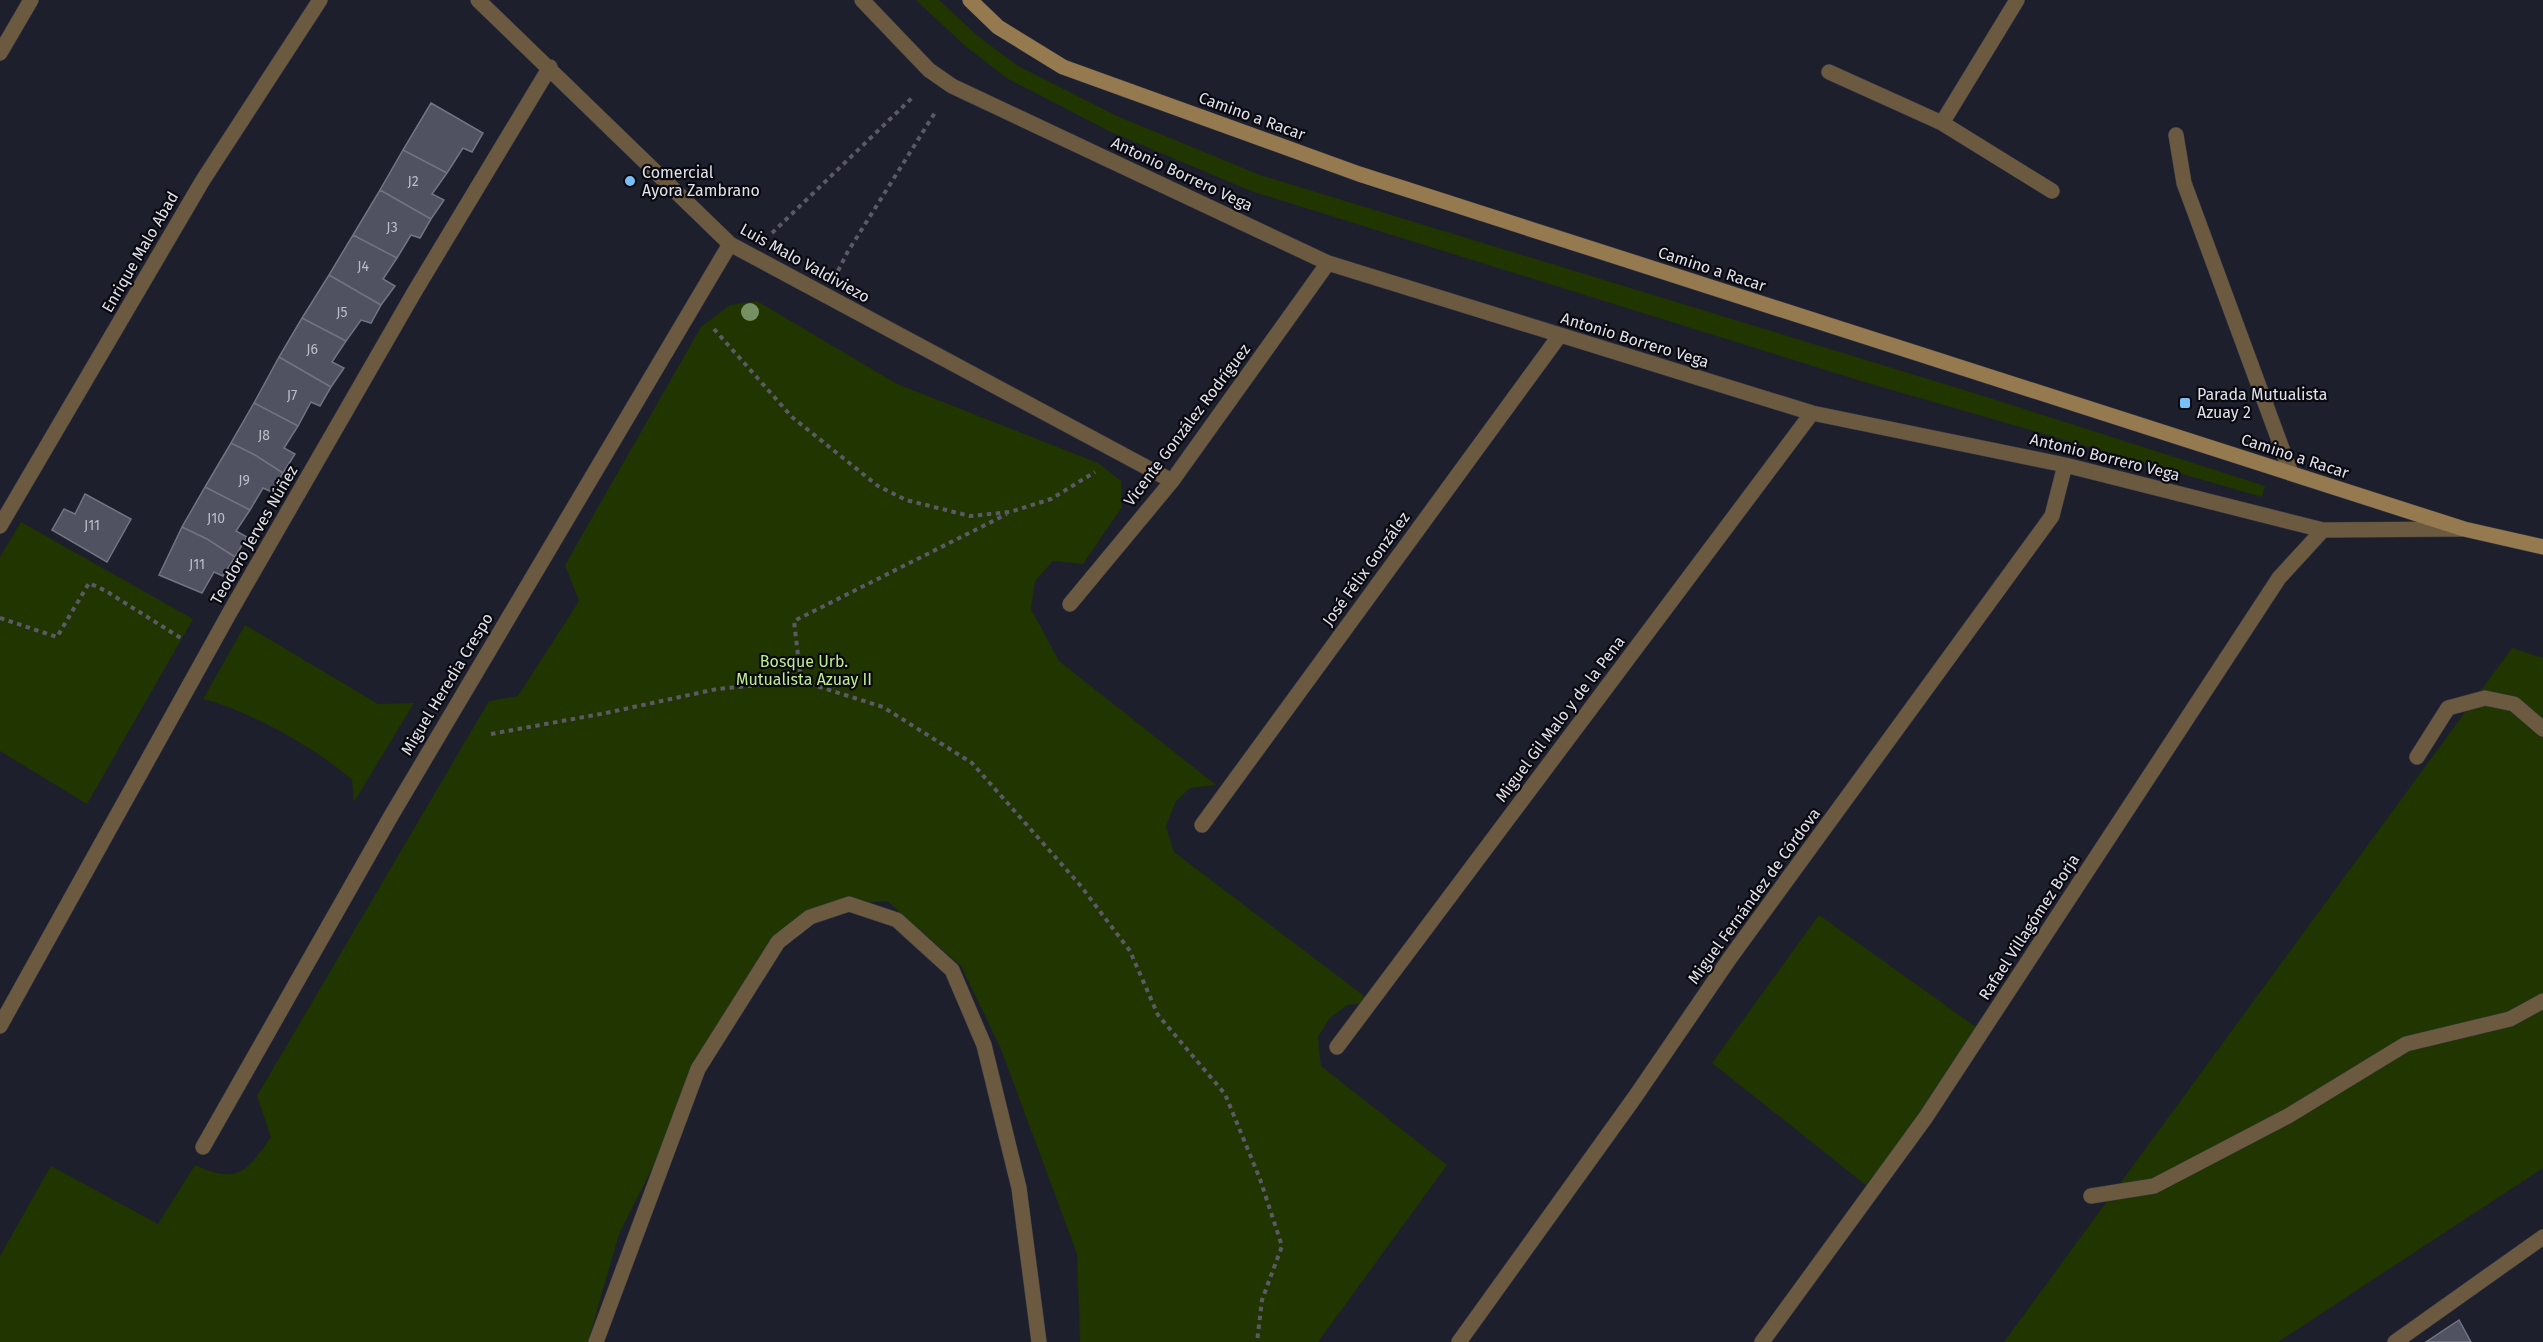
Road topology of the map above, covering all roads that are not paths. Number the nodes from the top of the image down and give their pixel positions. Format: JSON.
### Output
{"nodes":[{"id":1,"x":31,"y":0,"type":"edge"},
{"id":2,"x":320,"y":0,"type":"edge"},
{"id":3,"x":478,"y":0,"type":"edge"},
{"id":4,"x":862,"y":0,"type":"edge"},
{"id":5,"x":970,"y":0,"type":"edge"},
{"id":6,"x":2017,"y":0,"type":"edge"},
{"id":7,"x":0,"y":53,"type":"edge"},
{"id":8,"x":550,"y":68,"type":"junction"},
{"id":9,"x":1829,"y":72,"type":"dead end"},
{"id":10,"x":1942,"y":123,"type":"junction"},
{"id":11,"x":2175,"y":135,"type":"dead end"},
{"id":12,"x":2052,"y":191,"type":"dead end"},
{"id":13,"x":730,"y":244,"type":"junction"},
{"id":14,"x":1328,"y":263,"type":"junction"},
{"id":15,"x":1560,"y":335,"type":"junction"},
{"id":16,"x":1812,"y":413,"type":"junction"},
{"id":17,"x":2065,"y":465,"type":"junction"},
{"id":18,"x":2291,"y":474,"type":"junction"},
{"id":19,"x":1172,"y":481,"type":"junction"},
{"id":20,"x":0,"y":526,"type":"edge"},
{"id":21,"x":2464,"y":529,"type":"junction"},
{"id":22,"x":2323,"y":530,"type":"junction"},
{"id":23,"x":2543,"y":547,"type":"edge"},
{"id":24,"x":1070,"y":604,"type":"dead end"},
{"id":25,"x":2543,"y":729,"type":"edge"},
{"id":26,"x":2417,"y":757,"type":"dead end"},
{"id":27,"x":1202,"y":825,"type":"dead end"},
{"id":28,"x":2543,"y":1000,"type":"edge"},
{"id":29,"x":0,"y":1026,"type":"edge"},
{"id":30,"x":1337,"y":1047,"type":"dead end"},
{"id":31,"x":203,"y":1147,"type":"dead end"},
{"id":32,"x":2091,"y":1196,"type":"dead end"},
{"id":33,"x":2543,"y":1237,"type":"edge"},
{"id":34,"x":596,"y":1342,"type":"edge"},
{"id":35,"x":1040,"y":1342,"type":"edge"},
{"id":36,"x":1459,"y":1342,"type":"edge"},
{"id":37,"x":1762,"y":1342,"type":"edge"},
{"id":38,"x":2395,"y":1342,"type":"edge"}],
"edges":[{"from":1,"to":7,"type":"street"},
{"from":2,"to":20,"type":"street","name":"Enrique Malo Abad"},
{"from":3,"to":8,"type":"street","name":"Luis Malo Valdiviezo"},
{"from":4,"to":14,"type":"street","name":"Antonio Borrero Vega"},
{"from":5,"to":18,"type":"street","name":"Camino a Racar"},
{"from":6,"to":10,"type":"street"},
{"from":8,"to":13,"type":"street","name":"Luis Malo Valdiviezo"},
{"from":8,"to":29,"type":"street","name":"Teodoro Jerves Núñez"},
{"from":9,"to":10,"type":"street"},
{"from":10,"to":12,"type":"street"},
{"from":11,"to":18,"type":"street"},
{"from":13,"to":19,"type":"street","name":"Luis Malo Valdiviezo"},
{"from":13,"to":31,"type":"street","name":"Miguel Heredia Crespo"},
{"from":14,"to":15,"type":"street","name":"Antonio Borrero Vega"},
{"from":14,"to":19,"type":"street","name":"Vicente González Rodríguez"},
{"from":15,"to":16,"type":"street","name":"Antonio Borrero Vega"},
{"from":15,"to":27,"type":"street","name":"José Félix González"},
{"from":16,"to":17,"type":"street","name":"Antonio Borrero Vega"},
{"from":16,"to":30,"type":"street","name":"Miguel Gil Malo y de la Pena"},
{"from":17,"to":22,"type":"street","name":"Antonio Borrero Vega"},
{"from":17,"to":36,"type":"street","name":"Miguel Fernández de Córdova"},
{"from":18,"to":21,"type":"street","name":"Camino a Racar"},
{"from":19,"to":24,"type":"street","name":"Vicente González Rodríguez"},
{"from":21,"to":22,"type":"street","name":"Antonio Borrero Vega"},
{"from":21,"to":23,"type":"street","name":"Camino a Racar"},
{"from":22,"to":37,"type":"street","name":"Rafael Villagómez Borja"},
{"from":25,"to":26,"type":"street"},
{"from":28,"to":32,"type":"street"},
{"from":33,"to":38,"type":"street"},
{"from":34,"to":35,"type":"street"}]}
